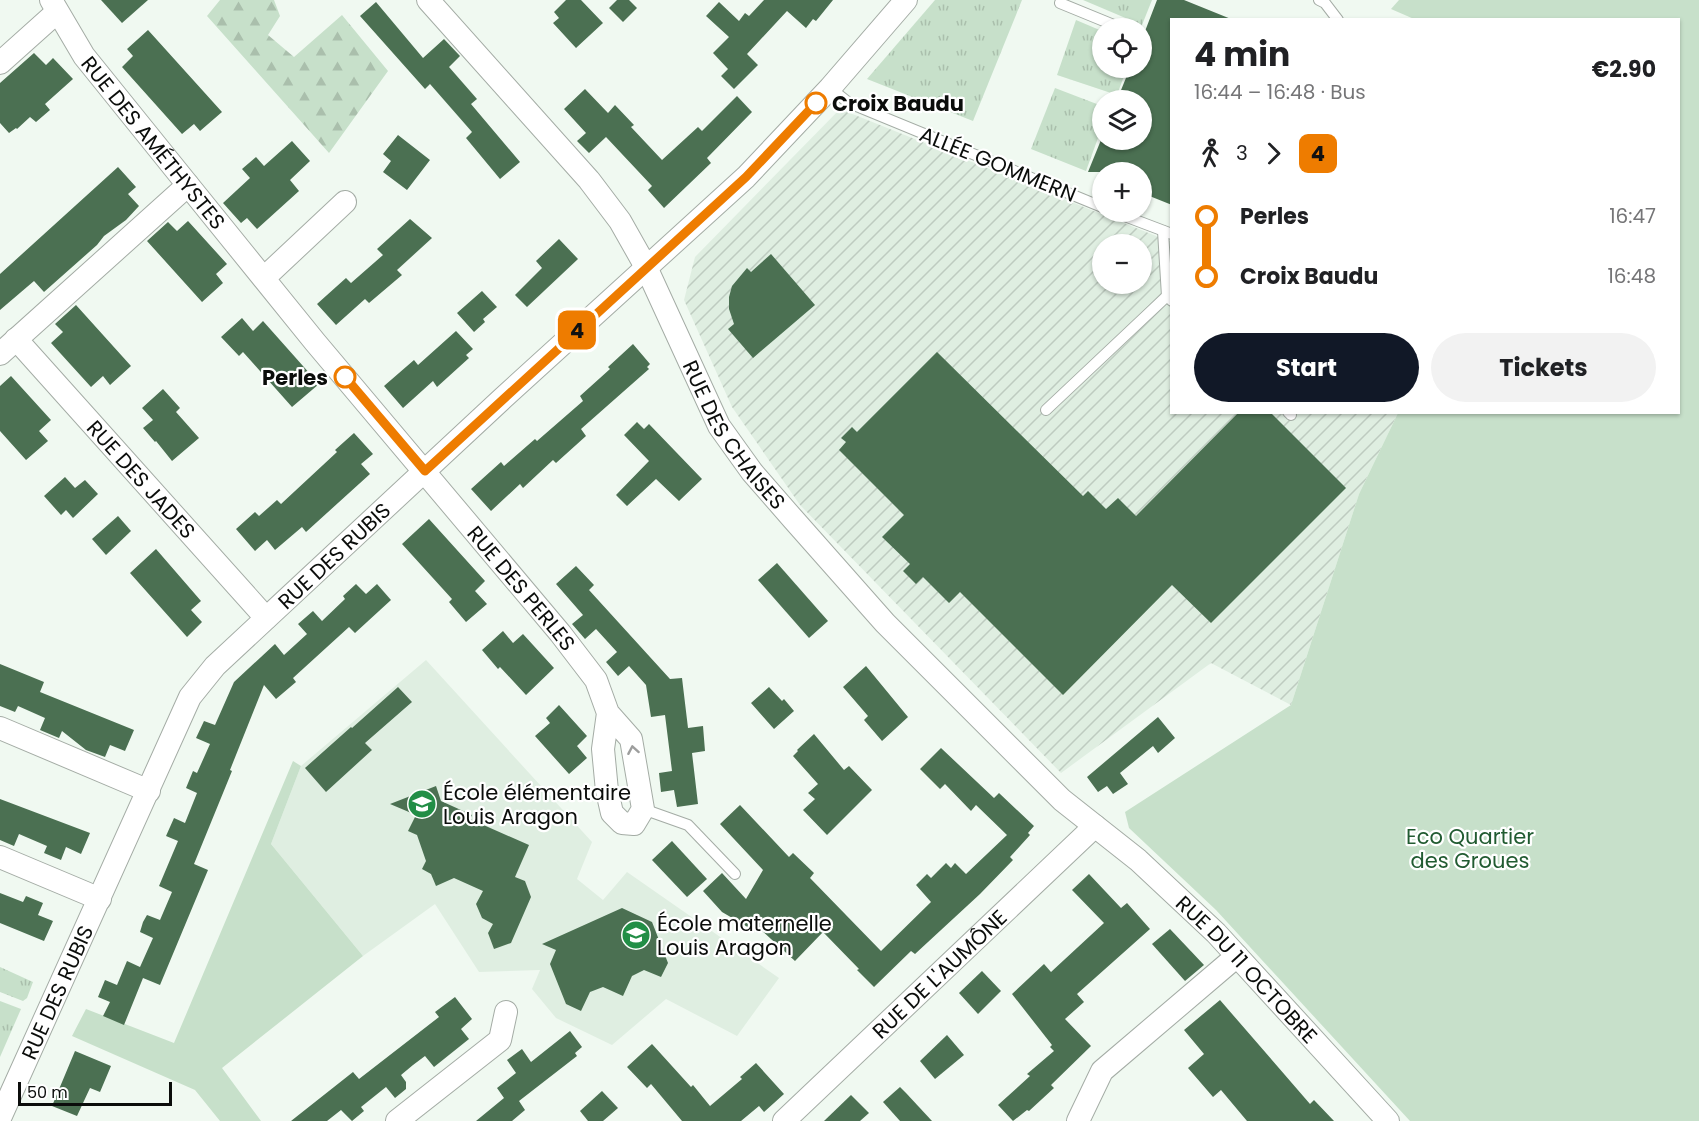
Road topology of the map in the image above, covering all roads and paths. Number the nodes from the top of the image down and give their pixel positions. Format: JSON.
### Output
{"nodes":[{"id":1,"x":428,"y":0,"type":"edge"},
{"id":2,"x":906,"y":0,"type":"edge"},
{"id":3,"x":1319,"y":0,"type":"edge"},
{"id":4,"x":1060,"y":3,"type":"dead end"},
{"id":5,"x":54,"y":6,"type":"edge"},
{"id":6,"x":1097,"y":18,"type":"edge"},
{"id":7,"x":1336,"y":18,"type":"edge"},
{"id":8,"x":0,"y":63,"type":"edge"},
{"id":9,"x":830,"y":88,"type":"junction"},
{"id":10,"x":188,"y":185,"type":"junction"},
{"id":11,"x":345,"y":202,"type":"dead end"},
{"id":12,"x":1092,"y":203,"type":"edge"},
{"id":13,"x":1139,"y":222,"type":"edge"},
{"id":14,"x":1167,"y":233,"type":"edge"},
{"id":15,"x":646,"y":267,"type":"junction"},
{"id":16,"x":264,"y":278,"type":"junction"},
{"id":17,"x":1169,"y":298,"type":"edge"},
{"id":18,"x":8,"y":347,"type":"edge"},
{"id":19,"x":1047,"y":410,"type":"dead end"},
{"id":20,"x":425,"y":471,"type":"junction"},
{"id":21,"x":266,"y":618,"type":"junction"},
{"id":22,"x":608,"y":713,"type":"junction"},
{"id":23,"x":0,"y":728,"type":"edge"},
{"id":24,"x":149,"y":790,"type":"junction"},
{"id":25,"x":643,"y":809,"type":"junction"},
{"id":26,"x":1095,"y":826,"type":"junction"},
{"id":27,"x":0,"y":858,"type":"edge"},
{"id":28,"x":735,"y":874,"type":"dead end"},
{"id":29,"x":100,"y":899,"type":"junction"},
{"id":30,"x":1237,"y":956,"type":"junction"},
{"id":31,"x":506,"y":1012,"type":"dead end"},
{"id":32,"x":0,"y":1118,"type":"edge"},
{"id":33,"x":404,"y":1118,"type":"edge"},
{"id":34,"x":784,"y":1121,"type":"edge"},
{"id":35,"x":1078,"y":1121,"type":"edge"},
{"id":36,"x":1388,"y":1121,"type":"edge"}],
"edges":[{"from":1,"to":15,"type":"street","name":"RUE DES CHAISES"},
{"from":2,"to":9,"type":"street","name":"RUE DES RUBIS"},
{"from":3,"to":7,"type":"lane"},
{"from":4,"to":6,"type":"lane"},
{"from":5,"to":8,"type":"street"},
{"from":5,"to":10,"type":"street","name":"RUE DES AMÉTHYSTES"},
{"from":9,"to":12,"type":"lane","name":"ALLÉE GOMMERN"},
{"from":9,"to":15,"type":"street","name":"RUE DES RUBIS"},
{"from":10,"to":16,"type":"street","name":"RUE DES AMÉTHYSTES"},
{"from":10,"to":18,"type":"street"},
{"from":11,"to":16,"type":"street"},
{"from":13,"to":14,"type":"lane"},
{"from":14,"to":17,"type":"lane"},
{"from":15,"to":20,"type":"street","name":"RUE DES RUBIS"},
{"from":15,"to":26,"type":"street","name":"RUE DES CHAISES"},
{"from":16,"to":20,"type":"street","name":"RUE DES AMÉTHYSTES"},
{"from":17,"to":19,"type":"lane"},
{"from":18,"to":21,"type":"street","name":"RUE DES JADES"},
{"from":20,"to":21,"type":"street","name":"RUE DES RUBIS"},
{"from":20,"to":22,"type":"street","name":"RUE DES PERLES"},
{"from":21,"to":24,"type":"street","name":"RUE DES RUBIS"},
{"from":25,"to":22,"type":"street","name":"RUE DES PERLES","one_way":true},
{"from":22,"to":25,"type":"street","name":"RUE DES PERLES"},
{"from":23,"to":24,"type":"street"},
{"from":24,"to":29,"type":"street","name":"RUE DES RUBIS"},
{"from":25,"to":28,"type":"lane"},
{"from":26,"to":30,"type":"street","name":"RUE DU 11 OCTOBRE"},
{"from":26,"to":34,"type":"street","name":"RUE DE L'AUMÔNE"},
{"from":27,"to":29,"type":"street","name":"RUE DES RUBIS"},
{"from":29,"to":32,"type":"street","name":"RUE DES RUBIS"},
{"from":30,"to":35,"type":"street"},
{"from":30,"to":36,"type":"street","name":"RUE DU 11 OCTOBRE"},
{"from":31,"to":33,"type":"street"}]}
